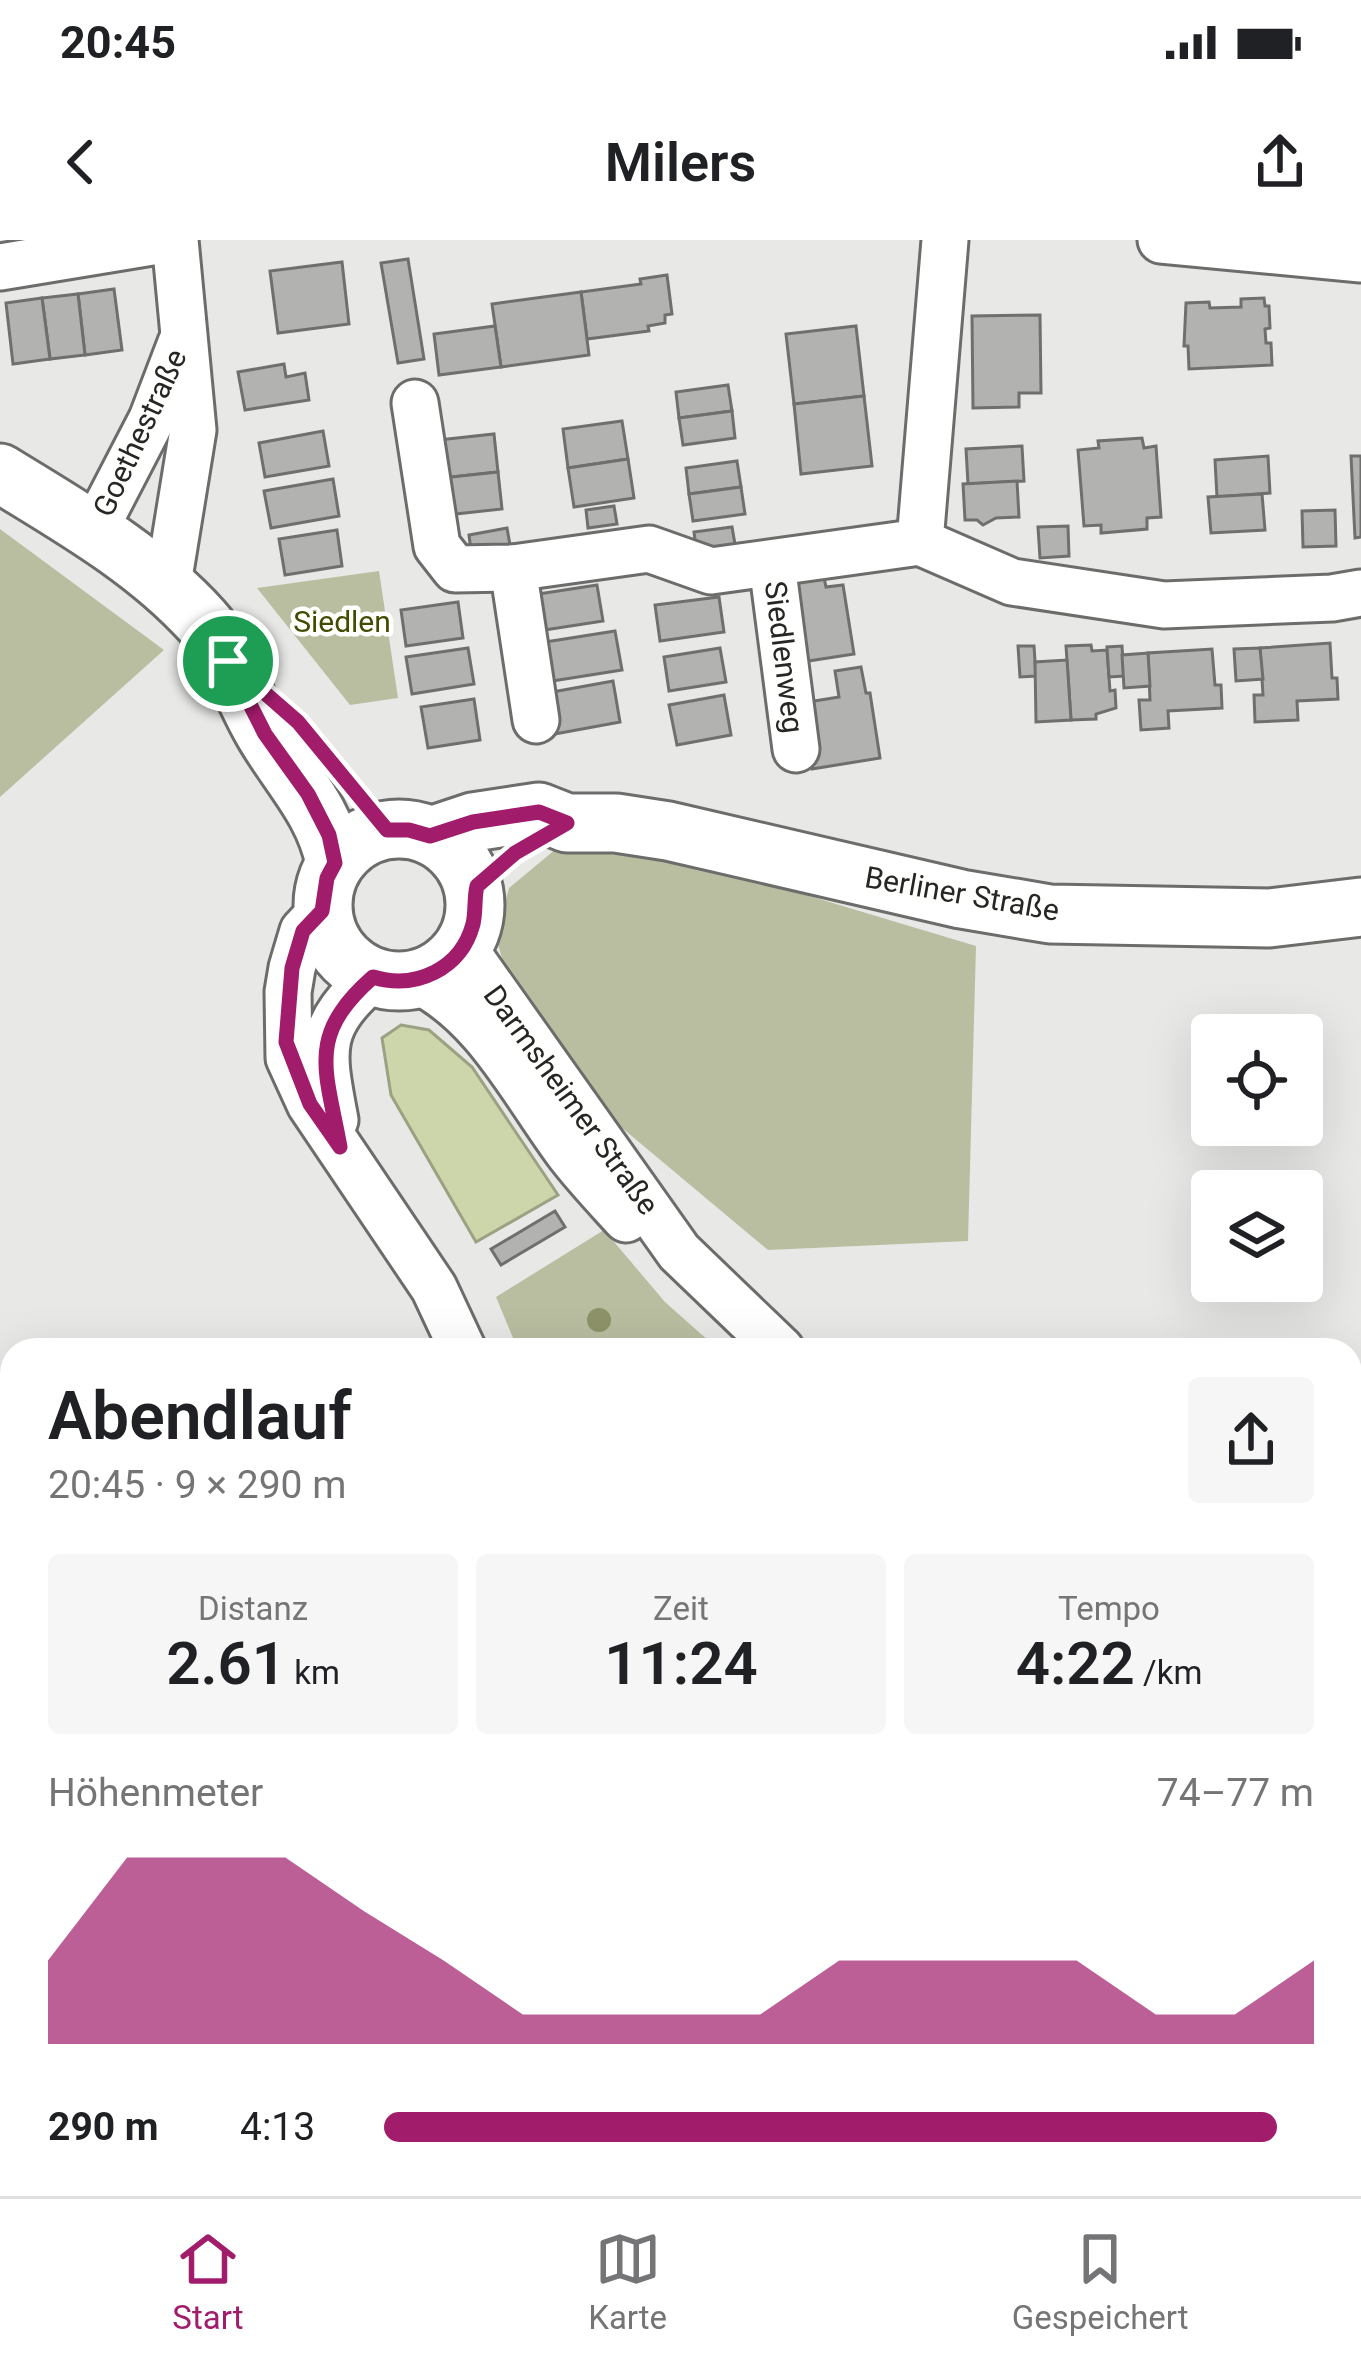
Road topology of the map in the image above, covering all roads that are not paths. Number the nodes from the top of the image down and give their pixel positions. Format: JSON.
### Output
{"nodes":[{"id":1,"x":164,"y":240,"type":"edge"},
{"id":2,"x":175,"y":240,"type":"edge"},
{"id":3,"x":945,"y":240,"type":"edge"},
{"id":4,"x":1161,"y":240,"type":"edge"},
{"id":5,"x":1242,"y":245,"type":"edge"},
{"id":6,"x":1361,"y":259,"type":"edge"},
{"id":7,"x":0,"y":267,"type":"edge"},
{"id":8,"x":184,"y":334,"type":"junction"},
{"id":9,"x":415,"y":403,"type":"dead end"},
{"id":10,"x":0,"y":473,"type":"edge"},
{"id":11,"x":94,"y":531,"type":"junction"},
{"id":12,"x":920,"y":542,"type":"junction"},
{"id":13,"x":772,"y":564,"type":"junction"},
{"id":14,"x":513,"y":568,"type":"junction"},
{"id":15,"x":167,"y":590,"type":"junction"},
{"id":16,"x":1361,"y":593,"type":"edge"},
{"id":17,"x":228,"y":661,"type":"junction"},
{"id":18,"x":536,"y":720,"type":"dead end"},
{"id":19,"x":796,"y":749,"type":"dead end"},
{"id":20,"x":567,"y":823,"type":"junction"},
{"id":21,"x":409,"y":833,"type":"junction"},
{"id":22,"x":329,"y":887,"type":"junction"},
{"id":23,"x":474,"y":891,"type":"junction"},
{"id":24,"x":1361,"y":907,"type":"edge"},
{"id":25,"x":463,"y":947,"type":"junction"},
{"id":26,"x":394,"y":979,"type":"junction"},
{"id":27,"x":340,"y":1147,"type":"junction"},
{"id":28,"x":679,"y":1252,"type":"junction"},
{"id":29,"x":461,"y":1338,"type":"edge"},
{"id":30,"x":769,"y":1338,"type":"edge"}],
"edges":[{"from":1,"to":7,"type":"street"},
{"from":2,"to":8,"type":"street","name":"Goethestraße"},
{"from":3,"to":12,"type":"street"},
{"from":4,"to":5,"type":"street"},
{"from":5,"to":6,"type":"street"},
{"from":8,"to":11,"type":"street","name":"Goethestraße"},
{"from":8,"to":15,"type":"street","name":"Goethestraße"},
{"from":9,"to":14,"type":"street","name":"Siedlenweg"},
{"from":10,"to":11,"type":"main road"},
{"from":11,"to":15,"type":"main road"},
{"from":12,"to":13,"type":"street","name":"Siedlenweg"},
{"from":12,"to":16,"type":"street"},
{"from":13,"to":14,"type":"street","name":"Siedlenweg"},
{"from":13,"to":19,"type":"street","name":"Siedlenweg"},
{"from":14,"to":18,"type":"street"},
{"from":15,"to":17,"type":"main road"},
{"from":17,"to":21,"type":"main road"},
{"from":17,"to":22,"type":"main road"},
{"from":20,"to":21,"type":"main road","name":"Berliner Straße"},
{"from":20,"to":23,"type":"main road"},
{"from":20,"to":24,"type":"main road","name":"Berliner Straße"},
{"from":21,"to":22,"type":"main road"},
{"from":21,"to":23,"type":"main road"},
{"from":22,"to":26,"type":"main road"},
{"from":22,"to":27,"type":"street"},
{"from":23,"to":25,"type":"main road"},
{"from":25,"to":26,"type":"main road"},
{"from":25,"to":28,"type":"street","name":"Darmsheimer Straße"},
{"from":26,"to":27,"type":"street"},
{"from":26,"to":28,"type":"street","name":"Darmsheimer Straße"},
{"from":27,"to":29,"type":"street"},
{"from":28,"to":30,"type":"street","name":"Darmsheimer Straße"}]}
